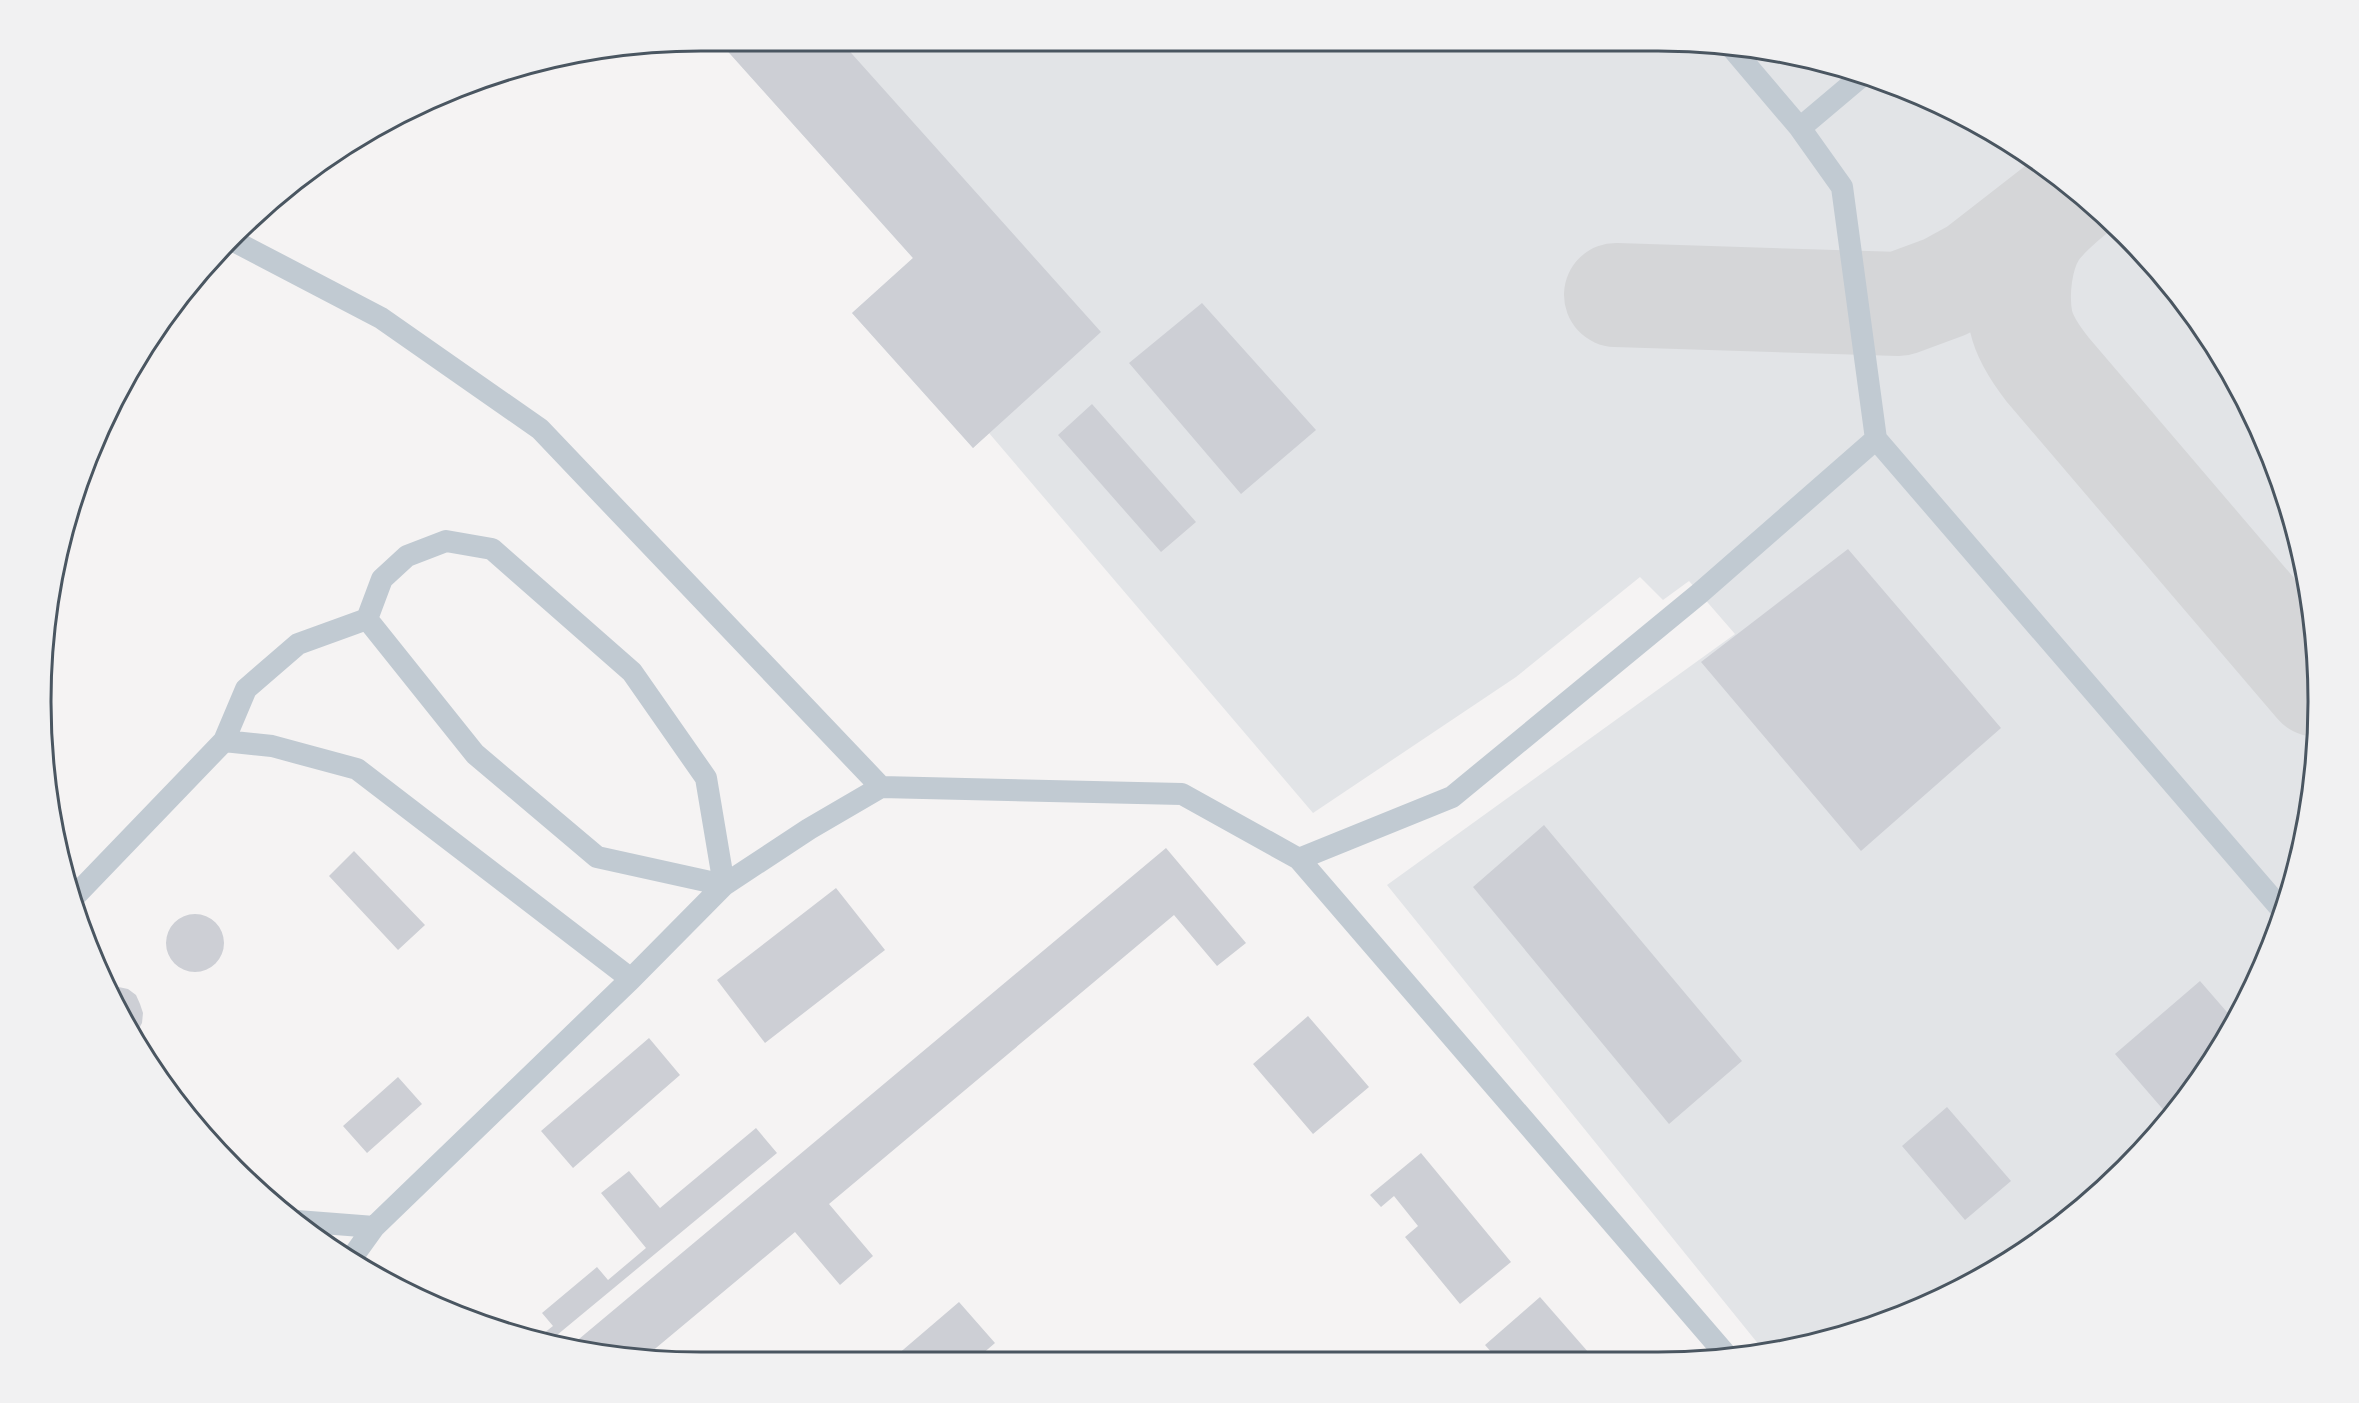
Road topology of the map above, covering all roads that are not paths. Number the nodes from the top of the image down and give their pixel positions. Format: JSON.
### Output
{"nodes":[{"id":1,"x":1739,"y":57,"type":"edge"},
{"id":2,"x":1854,"y":82,"type":"edge"},
{"id":3,"x":1800,"y":128,"type":"junction"},
{"id":4,"x":240,"y":244,"type":"edge"},
{"id":5,"x":1876,"y":439,"type":"junction"},
{"id":6,"x":367,"y":619,"type":"junction"},
{"id":7,"x":224,"y":741,"type":"junction"},
{"id":8,"x":881,"y":787,"type":"junction"},
{"id":9,"x":1299,"y":860,"type":"junction"},
{"id":10,"x":724,"y":885,"type":"junction"},
{"id":11,"x":80,"y":891,"type":"edge"},
{"id":12,"x":2276,"y":903,"type":"edge"},
{"id":13,"x":631,"y":979,"type":"junction"},
{"id":14,"x":312,"y":1222,"type":"edge"},
{"id":15,"x":374,"y":1227,"type":"junction"},
{"id":16,"x":356,"y":1252,"type":"edge"},
{"id":17,"x":1721,"y":1349,"type":"edge"}],
"edges":[{"from":1,"to":3,"type":"lane"},
{"from":2,"to":3,"type":"lane"},
{"from":3,"to":5,"type":"lane"},
{"from":4,"to":8,"type":"lane"},
{"from":5,"to":9,"type":"lane"},
{"from":5,"to":12,"type":"lane"},
{"from":6,"to":7,"type":"lane"},
{"from":6,"to":10,"type":"lane"},
{"from":6,"to":10,"type":"lane"},
{"from":7,"to":11,"type":"lane"},
{"from":7,"to":13,"type":"lane"},
{"from":8,"to":9,"type":"lane"},
{"from":8,"to":10,"type":"lane"},
{"from":9,"to":17,"type":"lane"},
{"from":10,"to":13,"type":"lane"},
{"from":13,"to":15,"type":"lane"},
{"from":14,"to":15,"type":"lane"},
{"from":15,"to":16,"type":"lane"}]}
